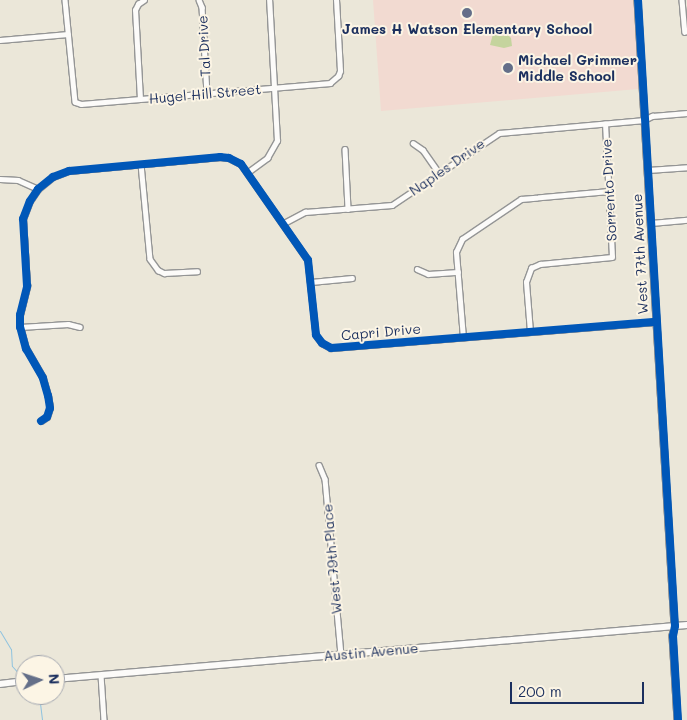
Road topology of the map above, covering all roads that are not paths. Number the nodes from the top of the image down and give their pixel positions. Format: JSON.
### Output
{"nodes":[{"id":1,"x":66,"y":0,"type":"edge"},
{"id":2,"x":144,"y":0,"type":"edge"},
{"id":3,"x":199,"y":0,"type":"edge"},
{"id":4,"x":269,"y":0,"type":"edge"},
{"id":5,"x":336,"y":0,"type":"edge"},
{"id":6,"x":638,"y":0,"type":"edge"},
{"id":7,"x":682,"y":0,"type":"edge"},
{"id":8,"x":686,"y":32,"type":"edge"},
{"id":9,"x":68,"y":34,"type":"junction"},
{"id":10,"x":0,"y":40,"type":"edge"},
{"id":11,"x":274,"y":88,"type":"junction"},
{"id":12,"x":207,"y":94,"type":"junction"},
{"id":13,"x":140,"y":99,"type":"junction"},
{"id":14,"x":687,"y":113,"type":"edge"},
{"id":15,"x":644,"y":120,"type":"junction"},
{"id":16,"x":605,"y":124,"type":"junction"},
{"id":17,"x":413,"y":144,"type":"dead end"},
{"id":18,"x":345,"y":149,"type":"dead end"},
{"id":19,"x":141,"y":164,"type":"junction"},
{"id":20,"x":687,"y":167,"type":"edge"},
{"id":21,"x":648,"y":170,"type":"junction"},
{"id":22,"x":248,"y":172,"type":"junction"},
{"id":23,"x":439,"y":173,"type":"junction"},
{"id":24,"x":0,"y":179,"type":"edge"},
{"id":25,"x":38,"y":189,"type":"junction"},
{"id":26,"x":609,"y":191,"type":"junction"},
{"id":27,"x":348,"y":209,"type":"junction"},
{"id":28,"x":687,"y":220,"type":"edge"},
{"id":29,"x":284,"y":223,"type":"junction"},
{"id":30,"x":650,"y":223,"type":"junction"},
{"id":31,"x":417,"y":269,"type":"dead end"},
{"id":32,"x":197,"y":271,"type":"dead end"},
{"id":33,"x":458,"y":272,"type":"junction"},
{"id":34,"x":352,"y":278,"type":"dead end"},
{"id":35,"x":311,"y":282,"type":"junction"},
{"id":36,"x":656,"y":322,"type":"junction"},
{"id":37,"x":20,"y":328,"type":"junction"},
{"id":38,"x":80,"y":328,"type":"dead end"},
{"id":39,"x":530,"y":332,"type":"junction"},
{"id":40,"x":463,"y":338,"type":"junction"},
{"id":41,"x":41,"y":421,"type":"dead end"},
{"id":42,"x":320,"y":465,"type":"dead end"},
{"id":43,"x":687,"y":625,"type":"edge"},
{"id":44,"x":675,"y":626,"type":"junction"},
{"id":45,"x":341,"y":655,"type":"junction"},
{"id":46,"x":101,"y":675,"type":"junction"},
{"id":47,"x":65,"y":678,"type":"edge"},
{"id":48,"x":15,"y":682,"type":"edge"},
{"id":49,"x":0,"y":684,"type":"edge"},
{"id":50,"x":104,"y":720,"type":"edge"},
{"id":51,"x":678,"y":720,"type":"edge"}],
"edges":[{"from":1,"to":9,"type":"street"},
{"from":2,"to":13,"type":"street"},
{"from":3,"to":12,"type":"street","name":"Tal Drive"},
{"from":4,"to":11,"type":"street"},
{"from":5,"to":11,"type":"street","name":"Hugel Hill Street"},
{"from":6,"to":15,"type":"street","name":"West 77th Avenue"},
{"from":7,"to":8,"type":"street"},
{"from":9,"to":10,"type":"street"},
{"from":9,"to":13,"type":"street","name":"Hugel Hill Street"},
{"from":11,"to":12,"type":"street","name":"Hugel Hill Street"},
{"from":11,"to":22,"type":"street"},
{"from":12,"to":13,"type":"street","name":"Hugel Hill Street"},
{"from":14,"to":15,"type":"street","name":"Naples Drive"},
{"from":15,"to":16,"type":"street","name":"Naples Drive"},
{"from":15,"to":21,"type":"street","name":"West 77th Avenue"},
{"from":16,"to":23,"type":"street","name":"Naples Drive"},
{"from":16,"to":26,"type":"street","name":"Sorrento Drive"},
{"from":17,"to":23,"type":"street"},
{"from":18,"to":27,"type":"street"},
{"from":19,"to":22,"type":"street","name":"Capri Drive"},
{"from":19,"to":25,"type":"street","name":"Capri Drive"},
{"from":19,"to":32,"type":"street"},
{"from":20,"to":21,"type":"street"},
{"from":21,"to":30,"type":"street","name":"West 77th Avenue"},
{"from":22,"to":29,"type":"street","name":"Capri Drive"},
{"from":23,"to":27,"type":"street","name":"Naples Drive"},
{"from":24,"to":25,"type":"street"},
{"from":25,"to":37,"type":"street"},
{"from":26,"to":33,"type":"street"},
{"from":26,"to":39,"type":"street","name":"Sorrento Drive"},
{"from":27,"to":29,"type":"street","name":"Naples Drive"},
{"from":28,"to":30,"type":"street"},
{"from":29,"to":35,"type":"street","name":"Capri Drive"},
{"from":30,"to":36,"type":"street","name":"West 77th Avenue"},
{"from":31,"to":33,"type":"street"},
{"from":33,"to":40,"type":"street"},
{"from":34,"to":35,"type":"street"},
{"from":35,"to":40,"type":"street","name":"Capri Drive"},
{"from":36,"to":39,"type":"street","name":"Capri Drive"},
{"from":36,"to":44,"type":"street","name":"West 77th Avenue"},
{"from":37,"to":38,"type":"street"},
{"from":37,"to":41,"type":"street"},
{"from":39,"to":40,"type":"street","name":"Capri Drive"},
{"from":42,"to":45,"type":"street","name":"West 79th Place"},
{"from":43,"to":44,"type":"street","name":"Austin Avenue"},
{"from":44,"to":45,"type":"street","name":"Austin Avenue"},
{"from":44,"to":51,"type":"street","name":"West 77th Avenue"},
{"from":45,"to":46,"type":"street","name":"Austin Avenue"},
{"from":46,"to":47,"type":"street","name":"Austin Avenue"},
{"from":46,"to":50,"type":"street"},
{"from":48,"to":49,"type":"street"}]}
